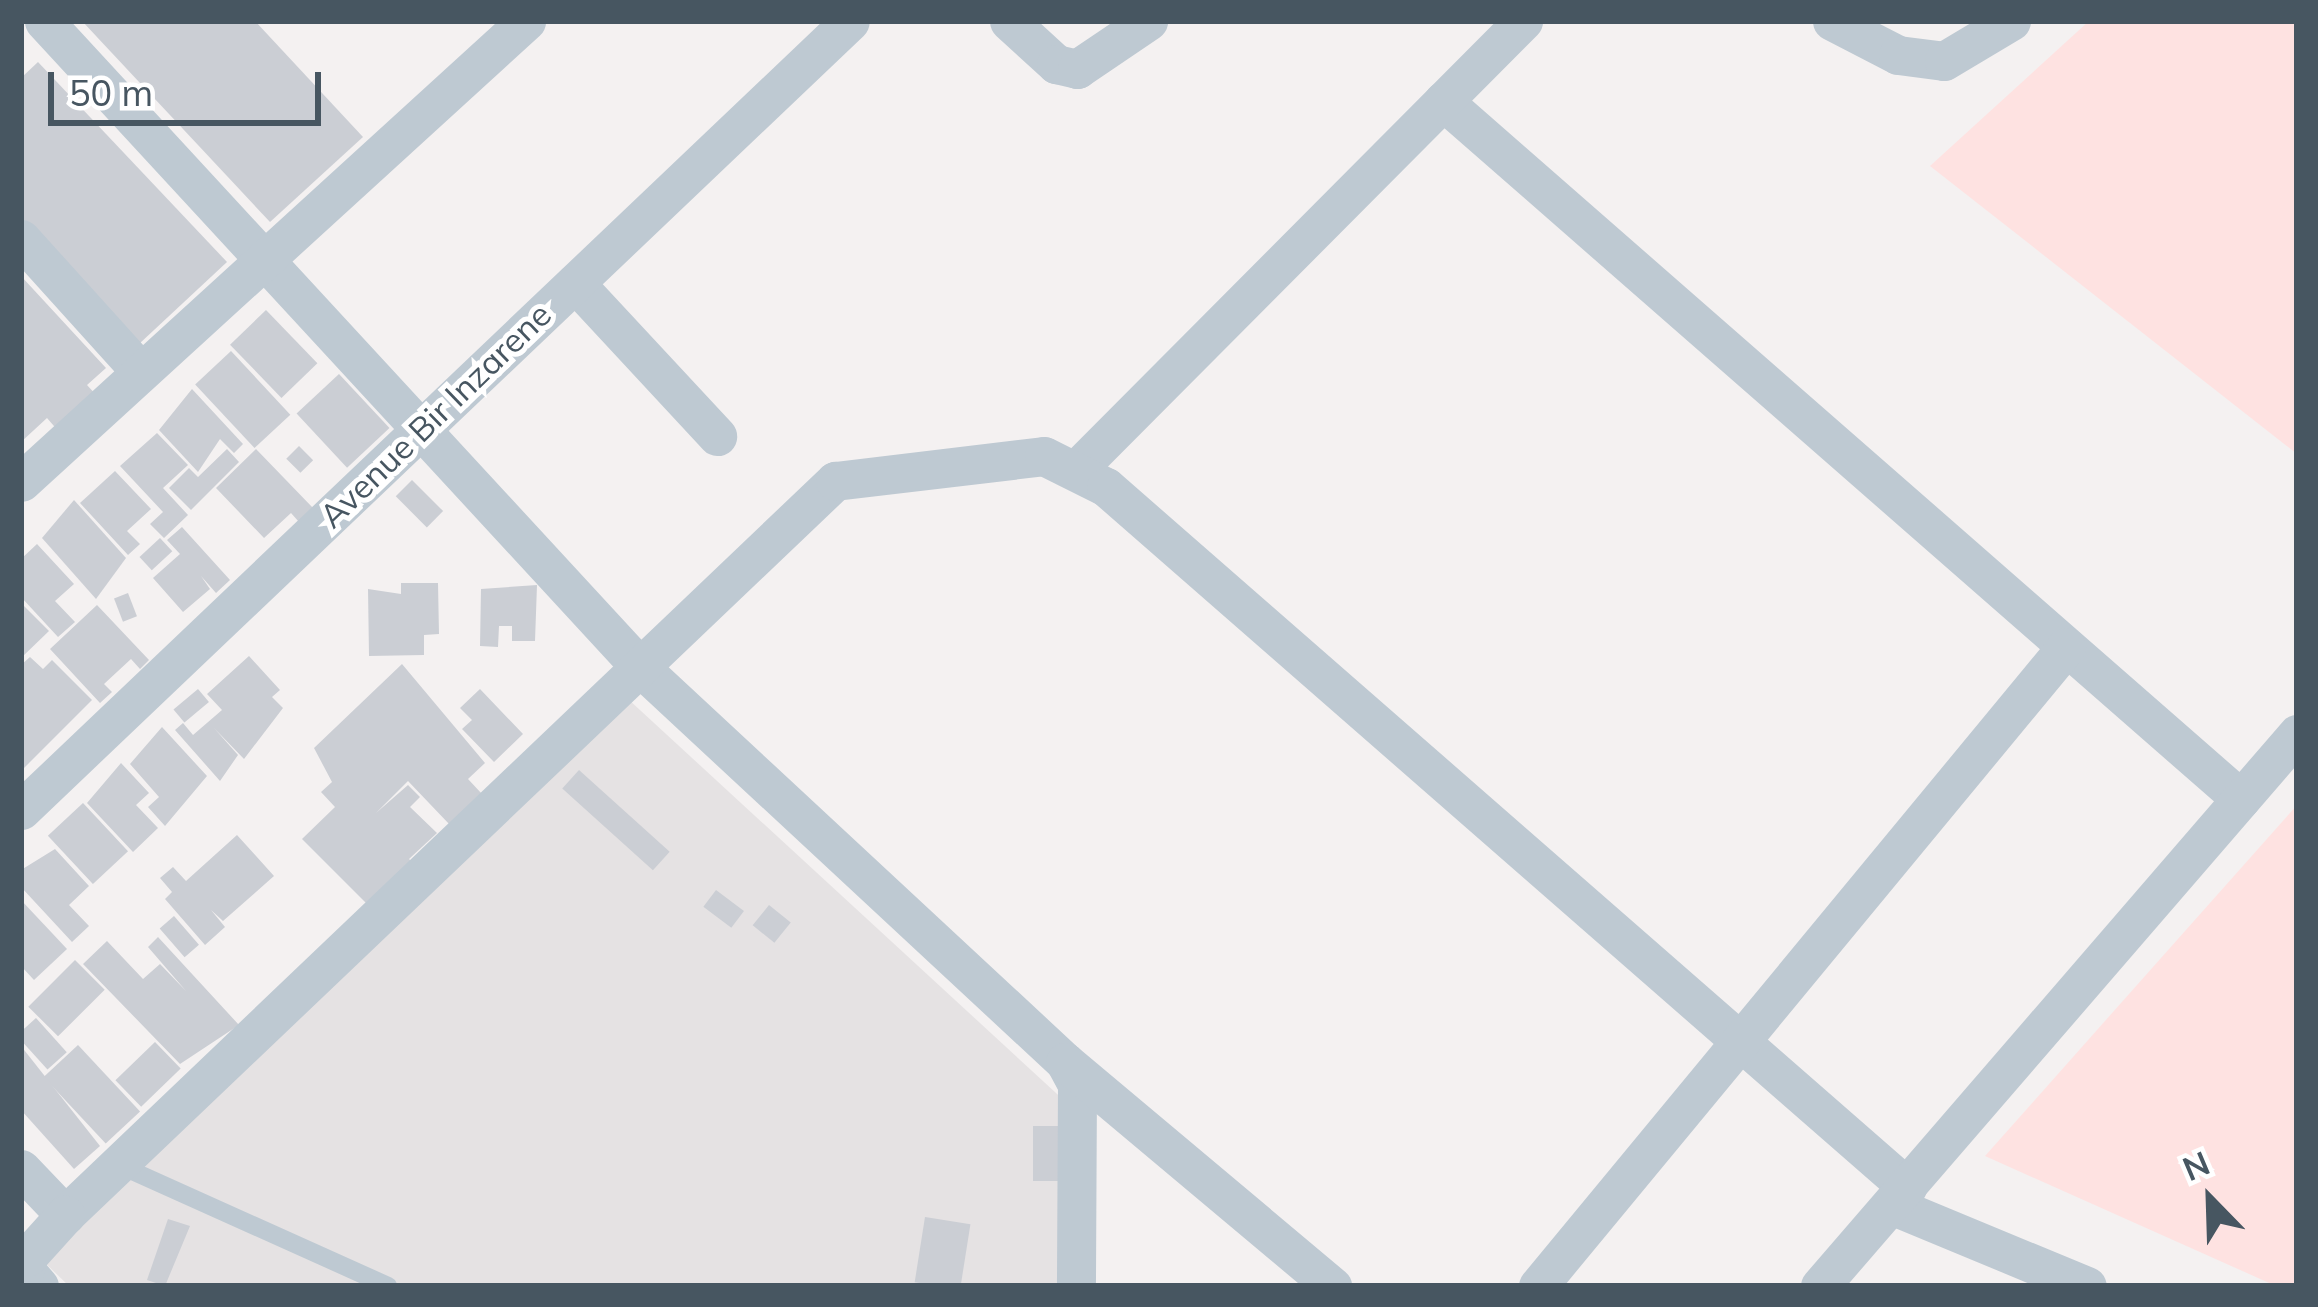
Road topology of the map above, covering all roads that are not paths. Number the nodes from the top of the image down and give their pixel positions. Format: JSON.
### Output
{"nodes":[{"id":1,"x":526,"y":21,"type":"edge"},
{"id":2,"x":850,"y":21,"type":"edge"},
{"id":3,"x":1010,"y":21,"type":"edge"},
{"id":4,"x":1148,"y":21,"type":"edge"},
{"id":5,"x":1523,"y":21,"type":"edge"},
{"id":6,"x":1832,"y":21,"type":"edge"},
{"id":7,"x":2011,"y":21,"type":"edge"},
{"id":8,"x":37,"y":30,"type":"edge"},
{"id":9,"x":1443,"y":101,"type":"junction"},
{"id":10,"x":21,"y":239,"type":"edge"},
{"id":11,"x":263,"y":260,"type":"junction"},
{"id":12,"x":574,"y":283,"type":"junction"},
{"id":13,"x":142,"y":372,"type":"junction"},
{"id":14,"x":419,"y":430,"type":"junction"},
{"id":15,"x":717,"y":436,"type":"dead end"},
{"id":16,"x":1078,"y":468,"type":"junction"},
{"id":17,"x":21,"y":482,"type":"edge"},
{"id":18,"x":2066,"y":647,"type":"junction"},
{"id":19,"x":642,"y":669,"type":"junction"},
{"id":20,"x":2297,"y":734,"type":"edge"},
{"id":21,"x":2241,"y":800,"type":"junction"},
{"id":22,"x":21,"y":810,"type":"edge"},
{"id":23,"x":1740,"y":1042,"type":"junction"},
{"id":24,"x":1065,"y":1062,"type":"junction"},
{"id":25,"x":118,"y":1165,"type":"junction"},
{"id":26,"x":21,"y":1169,"type":"edge"},
{"id":27,"x":1899,"y":1196,"type":"junction"},
{"id":28,"x":65,"y":1215,"type":"junction"},
{"id":29,"x":28,"y":1277,"type":"edge"},
{"id":30,"x":388,"y":1286,"type":"edge"},
{"id":31,"x":1076,"y":1286,"type":"edge"},
{"id":32,"x":1333,"y":1286,"type":"edge"},
{"id":33,"x":1538,"y":1286,"type":"edge"},
{"id":34,"x":1820,"y":1286,"type":"edge"},
{"id":35,"x":2087,"y":1286,"type":"edge"}],
"edges":[{"from":1,"to":11,"type":"street"},
{"from":2,"to":12,"type":"street","name":"Avenue Bir Inzarene"},
{"from":3,"to":4,"type":"street"},
{"from":5,"to":9,"type":"street"},
{"from":6,"to":7,"type":"street"},
{"from":8,"to":11,"type":"street"},
{"from":9,"to":16,"type":"street"},
{"from":9,"to":18,"type":"street"},
{"from":10,"to":13,"type":"street"},
{"from":11,"to":13,"type":"street"},
{"from":11,"to":14,"type":"street"},
{"from":12,"to":14,"type":"street","name":"Avenue Bir Inzarene"},
{"from":12,"to":15,"type":"street"},
{"from":13,"to":17,"type":"street"},
{"from":14,"to":19,"type":"street"},
{"from":14,"to":22,"type":"street","name":"Avenue Bir Inzarene"},
{"from":16,"to":19,"type":"street"},
{"from":16,"to":23,"type":"street"},
{"from":18,"to":21,"type":"street"},
{"from":18,"to":23,"type":"street"},
{"from":19,"to":24,"type":"street"},
{"from":19,"to":25,"type":"street"},
{"from":20,"to":21,"type":"street"},
{"from":21,"to":27,"type":"street"},
{"from":23,"to":27,"type":"street"},
{"from":23,"to":33,"type":"street"},
{"from":24,"to":31,"type":"street"},
{"from":24,"to":32,"type":"street"},
{"from":25,"to":28,"type":"street"},
{"from":25,"to":30,"type":"lane"},
{"from":26,"to":28,"type":"street"},
{"from":27,"to":34,"type":"street"},
{"from":27,"to":35,"type":"street"},
{"from":28,"to":29,"type":"street"}]}
